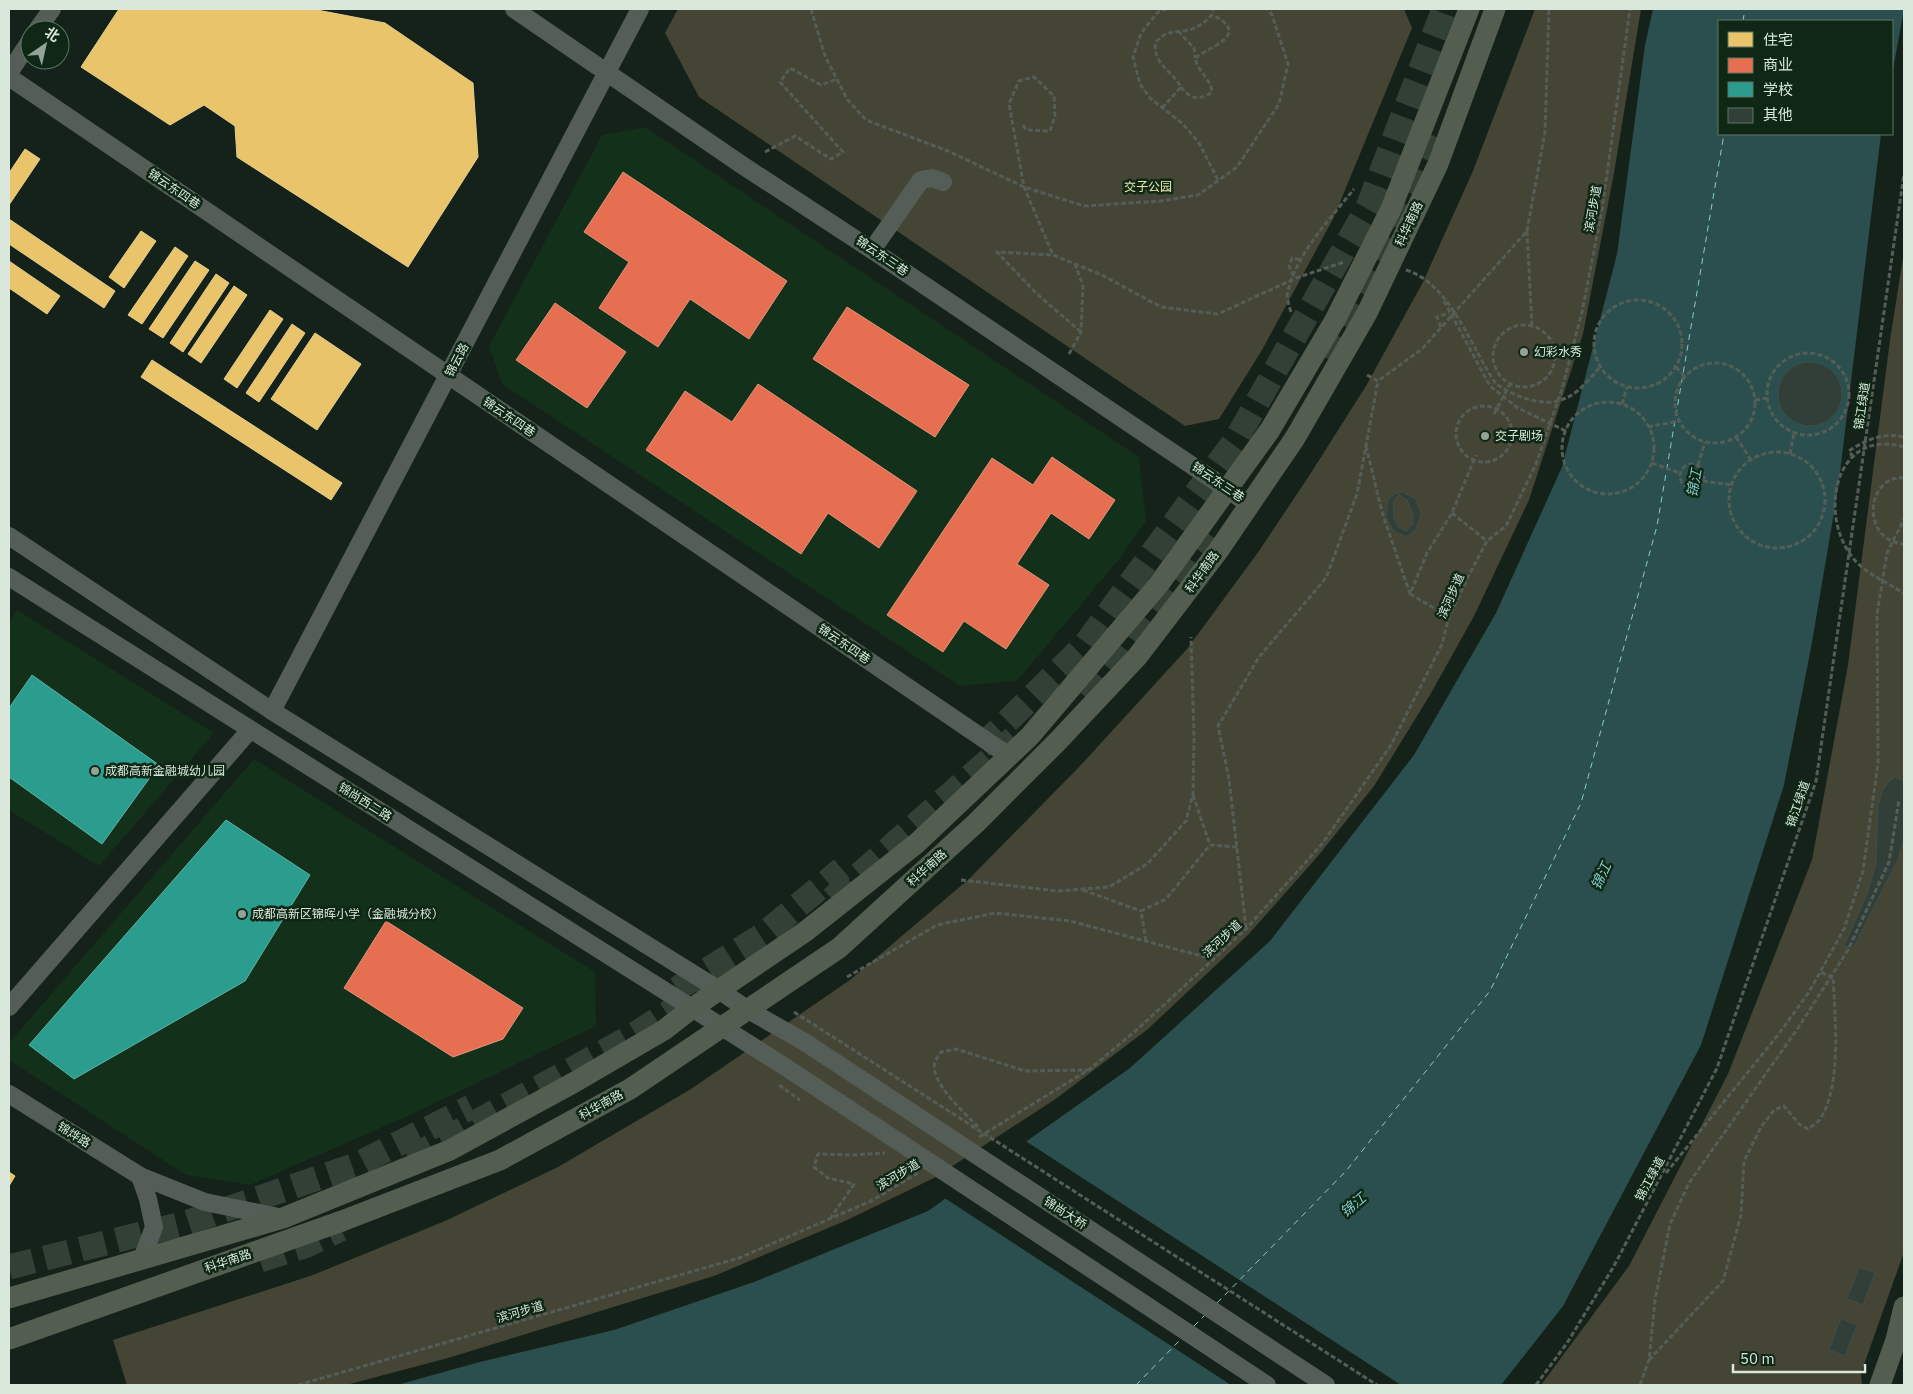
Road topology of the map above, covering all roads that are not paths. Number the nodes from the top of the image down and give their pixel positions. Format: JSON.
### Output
{"nodes":[{"id":1,"x":52,"y":9,"type":"edge"},
{"id":2,"x":514,"y":9,"type":"edge"},
{"id":3,"x":640,"y":9,"type":"edge"},
{"id":4,"x":1468,"y":9,"type":"edge"},
{"id":5,"x":1496,"y":9,"type":"edge"},
{"id":6,"x":45,"y":20,"type":"edge"},
{"id":7,"x":20,"y":57,"type":"edge"},
{"id":8,"x":607,"y":71,"type":"junction"},
{"id":9,"x":9,"y":75,"type":"edge"},
{"id":10,"x":944,"y":182,"type":"dead end"},
{"id":11,"x":872,"y":250,"type":"junction"},
{"id":12,"x":448,"y":376,"type":"junction"},
{"id":13,"x":1228,"y":489,"type":"junction"},
{"id":14,"x":1249,"y":504,"type":"junction"},
{"id":15,"x":9,"y":536,"type":"edge"},
{"id":16,"x":9,"y":576,"type":"edge"},
{"id":17,"x":272,"y":711,"type":"junction"},
{"id":18,"x":250,"y":730,"type":"junction"},
{"id":19,"x":1009,"y":756,"type":"junction"},
{"id":20,"x":719,"y":990,"type":"junction"},
{"id":21,"x":9,"y":1007,"type":"edge"},
{"id":22,"x":691,"y":1009,"type":"junction"},
{"id":23,"x":748,"y":1010,"type":"junction"},
{"id":24,"x":722,"y":1029,"type":"junction"},
{"id":25,"x":9,"y":1094,"type":"edge"},
{"id":26,"x":140,"y":1176,"type":"junction"},
{"id":27,"x":283,"y":1218,"type":"junction"},
{"id":28,"x":142,"y":1259,"type":"junction"},
{"id":29,"x":9,"y":1298,"type":"edge"},
{"id":30,"x":1904,"y":1306,"type":"edge"},
{"id":31,"x":9,"y":1339,"type":"edge"},
{"id":32,"x":1267,"y":1385,"type":"edge"},
{"id":33,"x":1326,"y":1385,"type":"edge"},
{"id":34,"x":1880,"y":1385,"type":"edge"}],
"edges":[{"from":1,"to":6,"type":"street"},
{"from":2,"to":8,"type":"street","name":"锦云东三巷"},
{"from":3,"to":8,"type":"street","name":"锦云路"},
{"from":4,"to":13,"type":"main road","name":"科华南路"},
{"from":5,"to":14,"type":"main road","name":"科华南路"},
{"from":7,"to":9,"type":"street"},
{"from":8,"to":11,"type":"street","name":"锦云东三巷"},
{"from":8,"to":12,"type":"street","name":"锦云路"},
{"from":9,"to":12,"type":"street","name":"锦云东四巷"},
{"from":10,"to":11,"type":"street"},
{"from":11,"to":13,"type":"street","name":"锦云东三巷"},
{"from":12,"to":17,"type":"street","name":"锦云路"},
{"from":12,"to":19,"type":"street","name":"锦云东四巷"},
{"from":13,"to":14,"type":"street","name":"锦云东三巷"},
{"from":13,"to":19,"type":"main road","name":"科华南路"},
{"from":14,"to":23,"type":"main road","name":"科华南路"},
{"from":15,"to":17,"type":"street","name":"锦尚大桥"},
{"from":16,"to":18,"type":"street","name":"锦尚西二路"},
{"from":17,"to":20,"type":"street","name":"锦尚大桥"},
{"from":18,"to":21,"type":"street"},
{"from":18,"to":22,"type":"street","name":"锦尚西二路"},
{"from":19,"to":20,"type":"main road","name":"科华南路"},
{"from":20,"to":22,"type":"main road","name":"科华南路"},
{"from":20,"to":23,"type":"street","name":"锦尚大桥"},
{"from":22,"to":24,"type":"street","name":"锦尚西二路"},
{"from":22,"to":27,"type":"main road","name":"科华南路"},
{"from":23,"to":24,"type":"main road","name":"科华南路"},
{"from":23,"to":33,"type":"street","name":"锦尚大桥"},
{"from":24,"to":31,"type":"main road","name":"科华南路"},
{"from":24,"to":32,"type":"street","name":"锦尚西二路"},
{"from":25,"to":26,"type":"street","name":"锦烨路"},
{"from":26,"to":27,"type":"street","name":"锦烨路"},
{"from":26,"to":28,"type":"street"},
{"from":27,"to":28,"type":"main road","name":"科华南路"},
{"from":28,"to":29,"type":"main road","name":"科华南路"},
{"from":30,"to":34,"type":"main road"}]}
